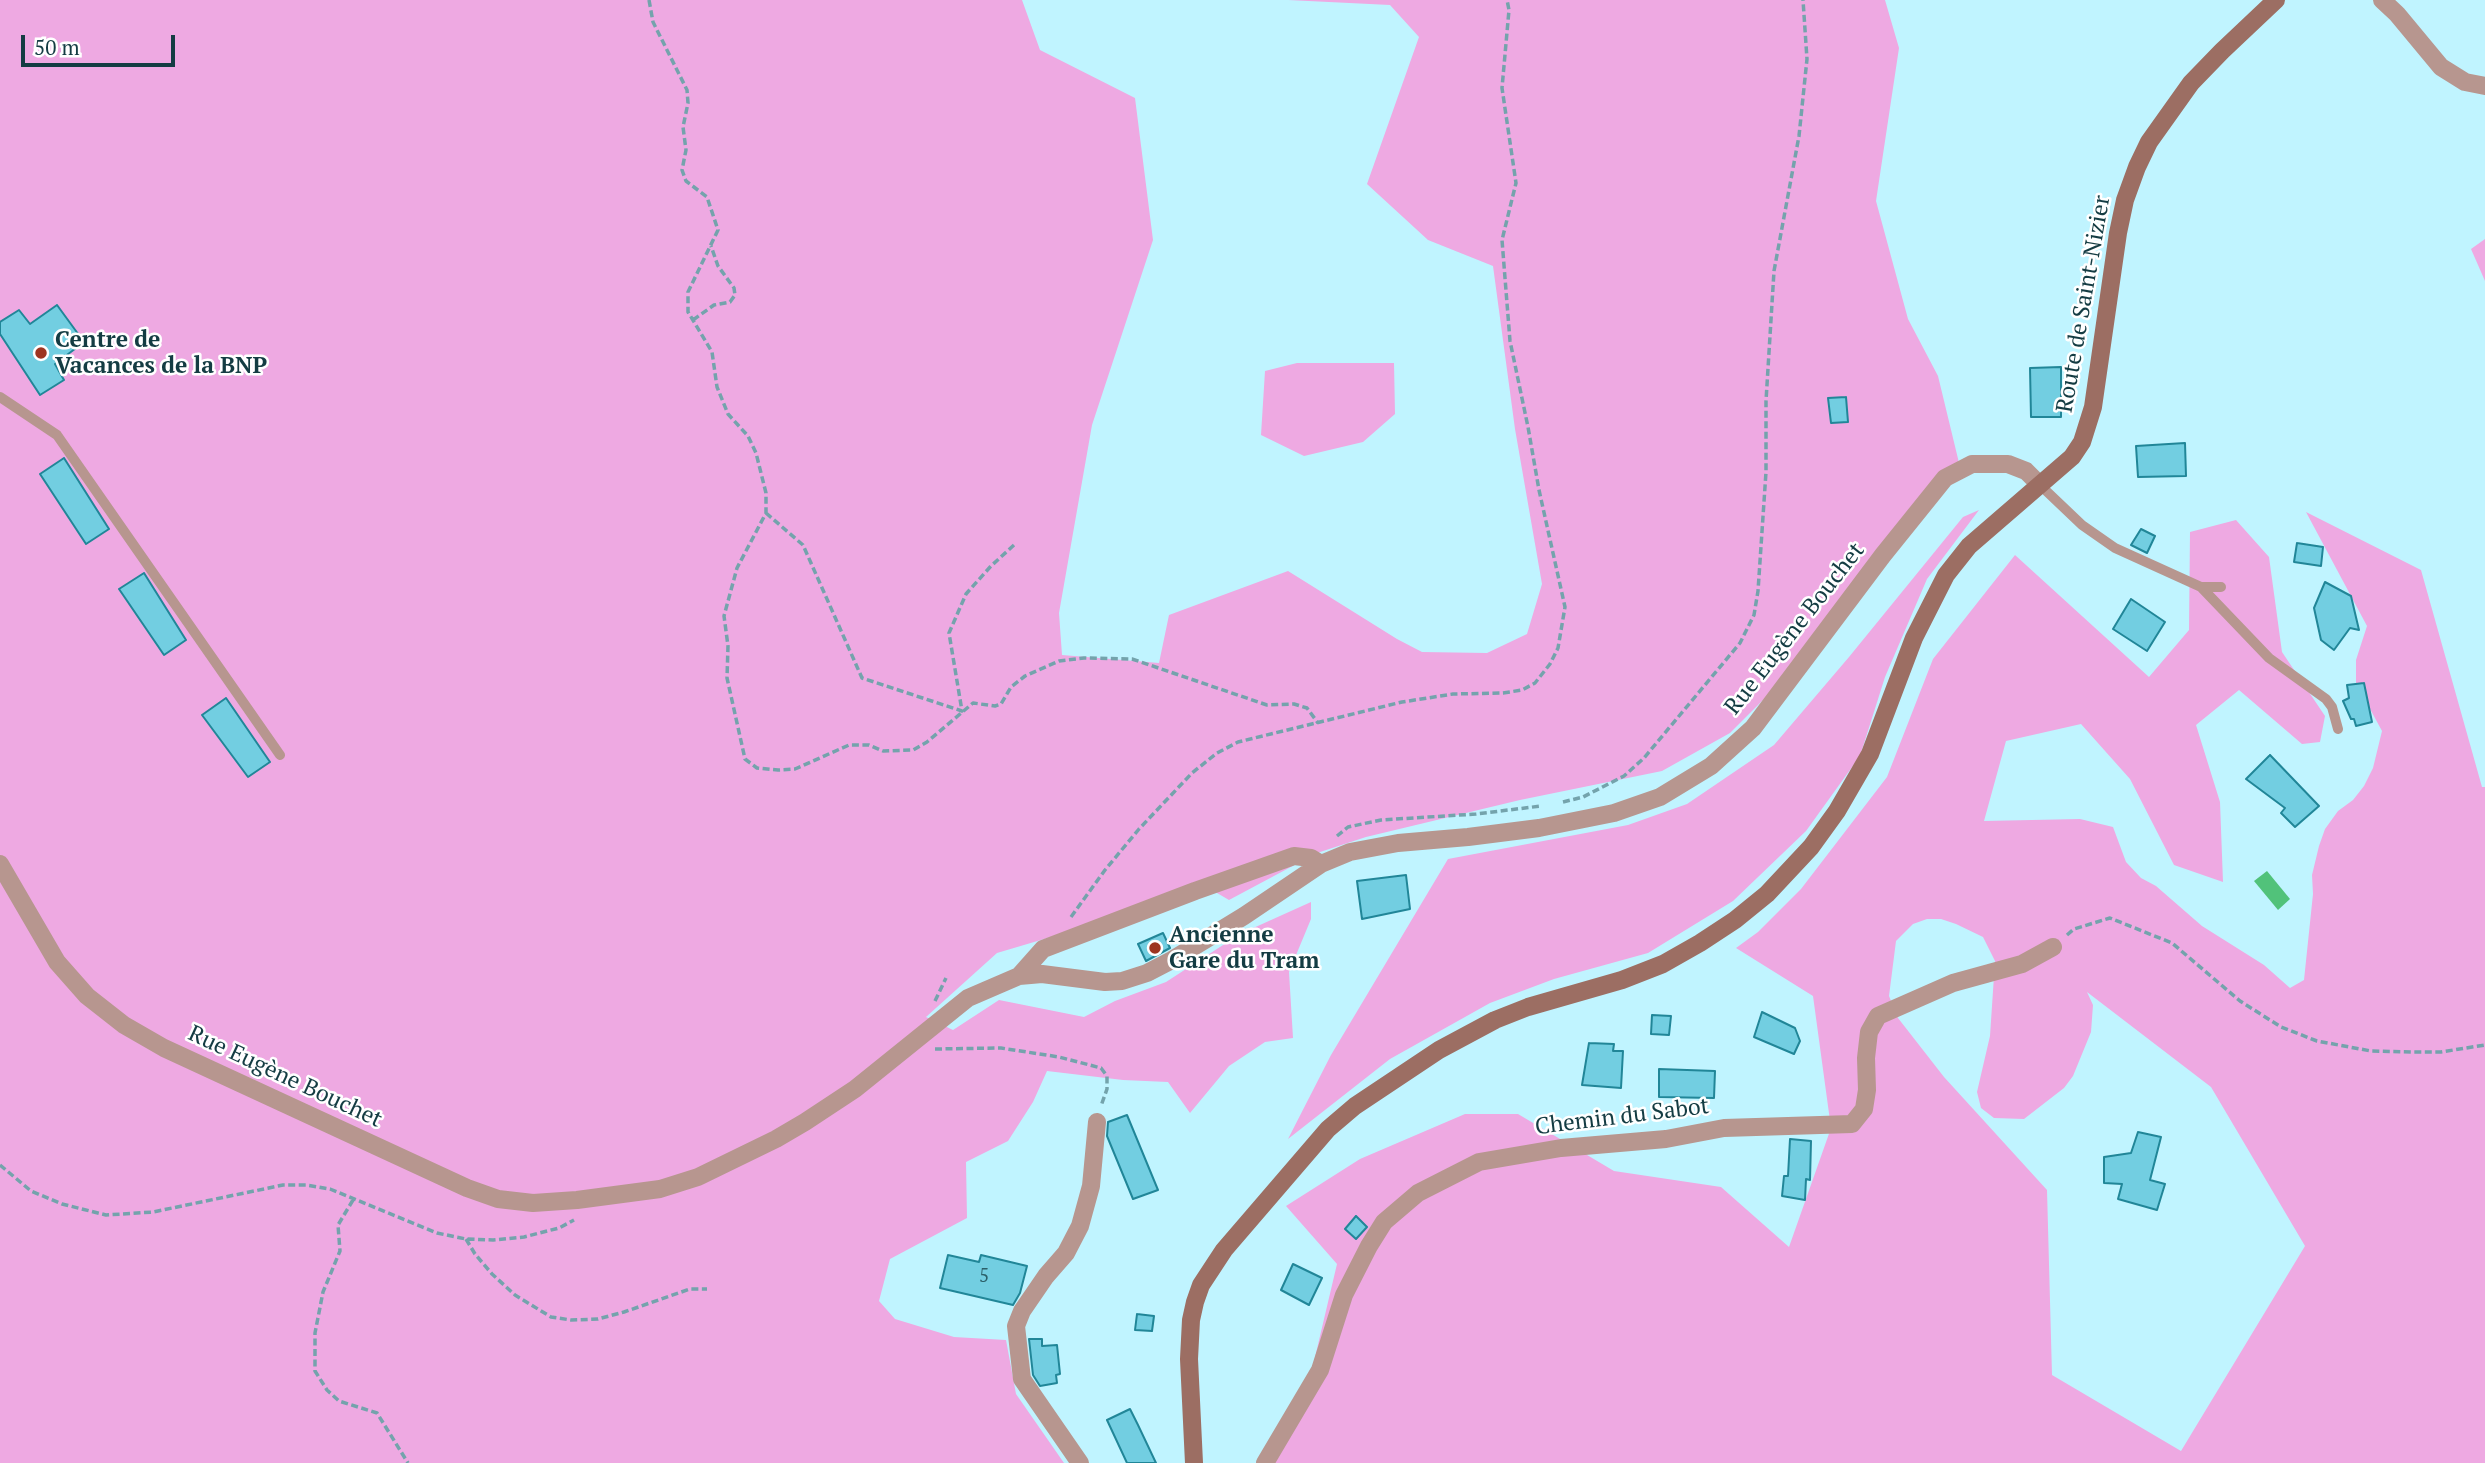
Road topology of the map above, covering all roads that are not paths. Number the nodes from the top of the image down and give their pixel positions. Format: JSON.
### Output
{"nodes":[{"id":1,"x":2276,"y":0,"type":"edge"},
{"id":2,"x":2382,"y":0,"type":"edge"},
{"id":3,"x":2485,"y":86,"type":"edge"},
{"id":4,"x":0,"y":397,"type":"edge"},
{"id":5,"x":2040,"y":485,"type":"junction"},
{"id":6,"x":2201,"y":587,"type":"junction"},
{"id":7,"x":2221,"y":587,"type":"dead end"},
{"id":8,"x":2338,"y":729,"type":"dead end"},
{"id":9,"x":280,"y":755,"type":"dead end"},
{"id":10,"x":0,"y":864,"type":"edge"},
{"id":11,"x":1321,"y":864,"type":"junction"},
{"id":12,"x":2053,"y":947,"type":"road end"},
{"id":13,"x":1019,"y":976,"type":"junction"},
{"id":14,"x":1097,"y":1122,"type":"road end"},
{"id":15,"x":1080,"y":1463,"type":"edge"},
{"id":16,"x":1194,"y":1463,"type":"edge"},
{"id":17,"x":1265,"y":1463,"type":"edge"}],
"edges":[{"from":1,"to":5,"type":"main road","name":"Route de Saint-Nizier"},
{"from":2,"to":3,"type":"street"},
{"from":4,"to":9,"type":"lane"},
{"from":5,"to":6,"type":"lane"},
{"from":5,"to":11,"type":"street","name":"Rue Eugène Bouchet"},
{"from":5,"to":16,"type":"main road","name":"Route de Saint-Nizier"},
{"from":6,"to":7,"type":"lane"},
{"from":6,"to":8,"type":"lane"},
{"from":10,"to":13,"type":"street","name":"Rue Eugène Bouchet"},
{"from":11,"to":13,"type":"street"},
{"from":11,"to":13,"type":"street","name":"Rue Eugène Bouchet"},
{"from":12,"to":17,"type":"street","name":"Chemin du Sabot"},
{"from":14,"to":15,"type":"street"}]}
